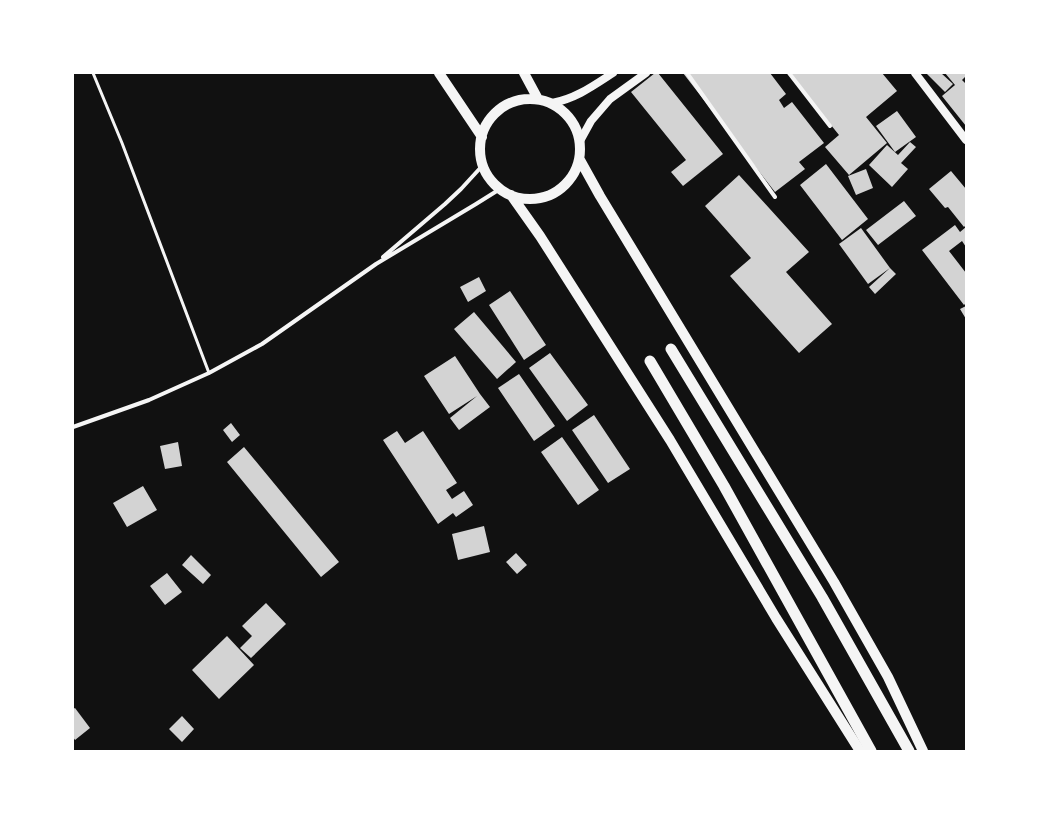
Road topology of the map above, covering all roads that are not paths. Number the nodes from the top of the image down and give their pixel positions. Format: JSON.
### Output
{"nodes":[{"id":1,"x":93,"y":73,"type":"edge"},
{"id":2,"x":439,"y":73,"type":"edge"},
{"id":3,"x":524,"y":73,"type":"edge"},
{"id":4,"x":613,"y":73,"type":"edge"},
{"id":5,"x":646,"y":73,"type":"edge"},
{"id":6,"x":687,"y":73,"type":"edge"},
{"id":7,"x":789,"y":73,"type":"edge"},
{"id":8,"x":916,"y":73,"type":"edge"},
{"id":9,"x":538,"y":99,"type":"junction"},
{"id":10,"x":552,"y":103,"type":"junction"},
{"id":11,"x":830,"y":126,"type":"dead end"},
{"id":12,"x":482,"y":137,"type":"junction"},
{"id":13,"x":966,"y":140,"type":"edge"},
{"id":14,"x":580,"y":141,"type":"junction"},
{"id":15,"x":580,"y":160,"type":"junction"},
{"id":16,"x":483,"y":164,"type":"junction"},
{"id":17,"x":500,"y":189,"type":"junction"},
{"id":18,"x":511,"y":195,"type":"junction"},
{"id":19,"x":775,"y":197,"type":"dead end"},
{"id":20,"x":376,"y":264,"type":"junction"},
{"id":21,"x":671,"y":349,"type":"dead end"},
{"id":22,"x":650,"y":362,"type":"dead end"},
{"id":23,"x":209,"y":373,"type":"junction"},
{"id":24,"x":73,"y":427,"type":"edge"},
{"id":25,"x":860,"y":751,"type":"edge"},
{"id":26,"x":871,"y":751,"type":"edge"},
{"id":27,"x":909,"y":751,"type":"edge"},
{"id":28,"x":923,"y":751,"type":"edge"}],
"edges":[{"from":1,"to":23,"type":"lane"},
{"from":2,"to":12,"type":"main road"},
{"from":3,"to":9,"type":"main road"},
{"from":4,"to":10,"type":"main road"},
{"from":5,"to":14,"type":"main road"},
{"from":6,"to":19,"type":"street"},
{"from":7,"to":11,"type":"street"},
{"from":8,"to":13,"type":"main road"},
{"from":9,"to":10,"type":"main road"},
{"from":9,"to":12,"type":"main road"},
{"from":10,"to":14,"type":"main road"},
{"from":12,"to":16,"type":"main road"},
{"from":14,"to":15,"type":"main road"},
{"from":15,"to":18,"type":"main road"},
{"from":15,"to":28,"type":"main road"},
{"from":16,"to":17,"type":"main road"},
{"from":16,"to":20,"type":"street"},
{"from":17,"to":18,"type":"main road"},
{"from":17,"to":20,"type":"street"},
{"from":18,"to":25,"type":"main road"},
{"from":20,"to":23,"type":"street"},
{"from":21,"to":27,"type":"highway"},
{"from":22,"to":26,"type":"highway"},
{"from":23,"to":24,"type":"street"}]}
